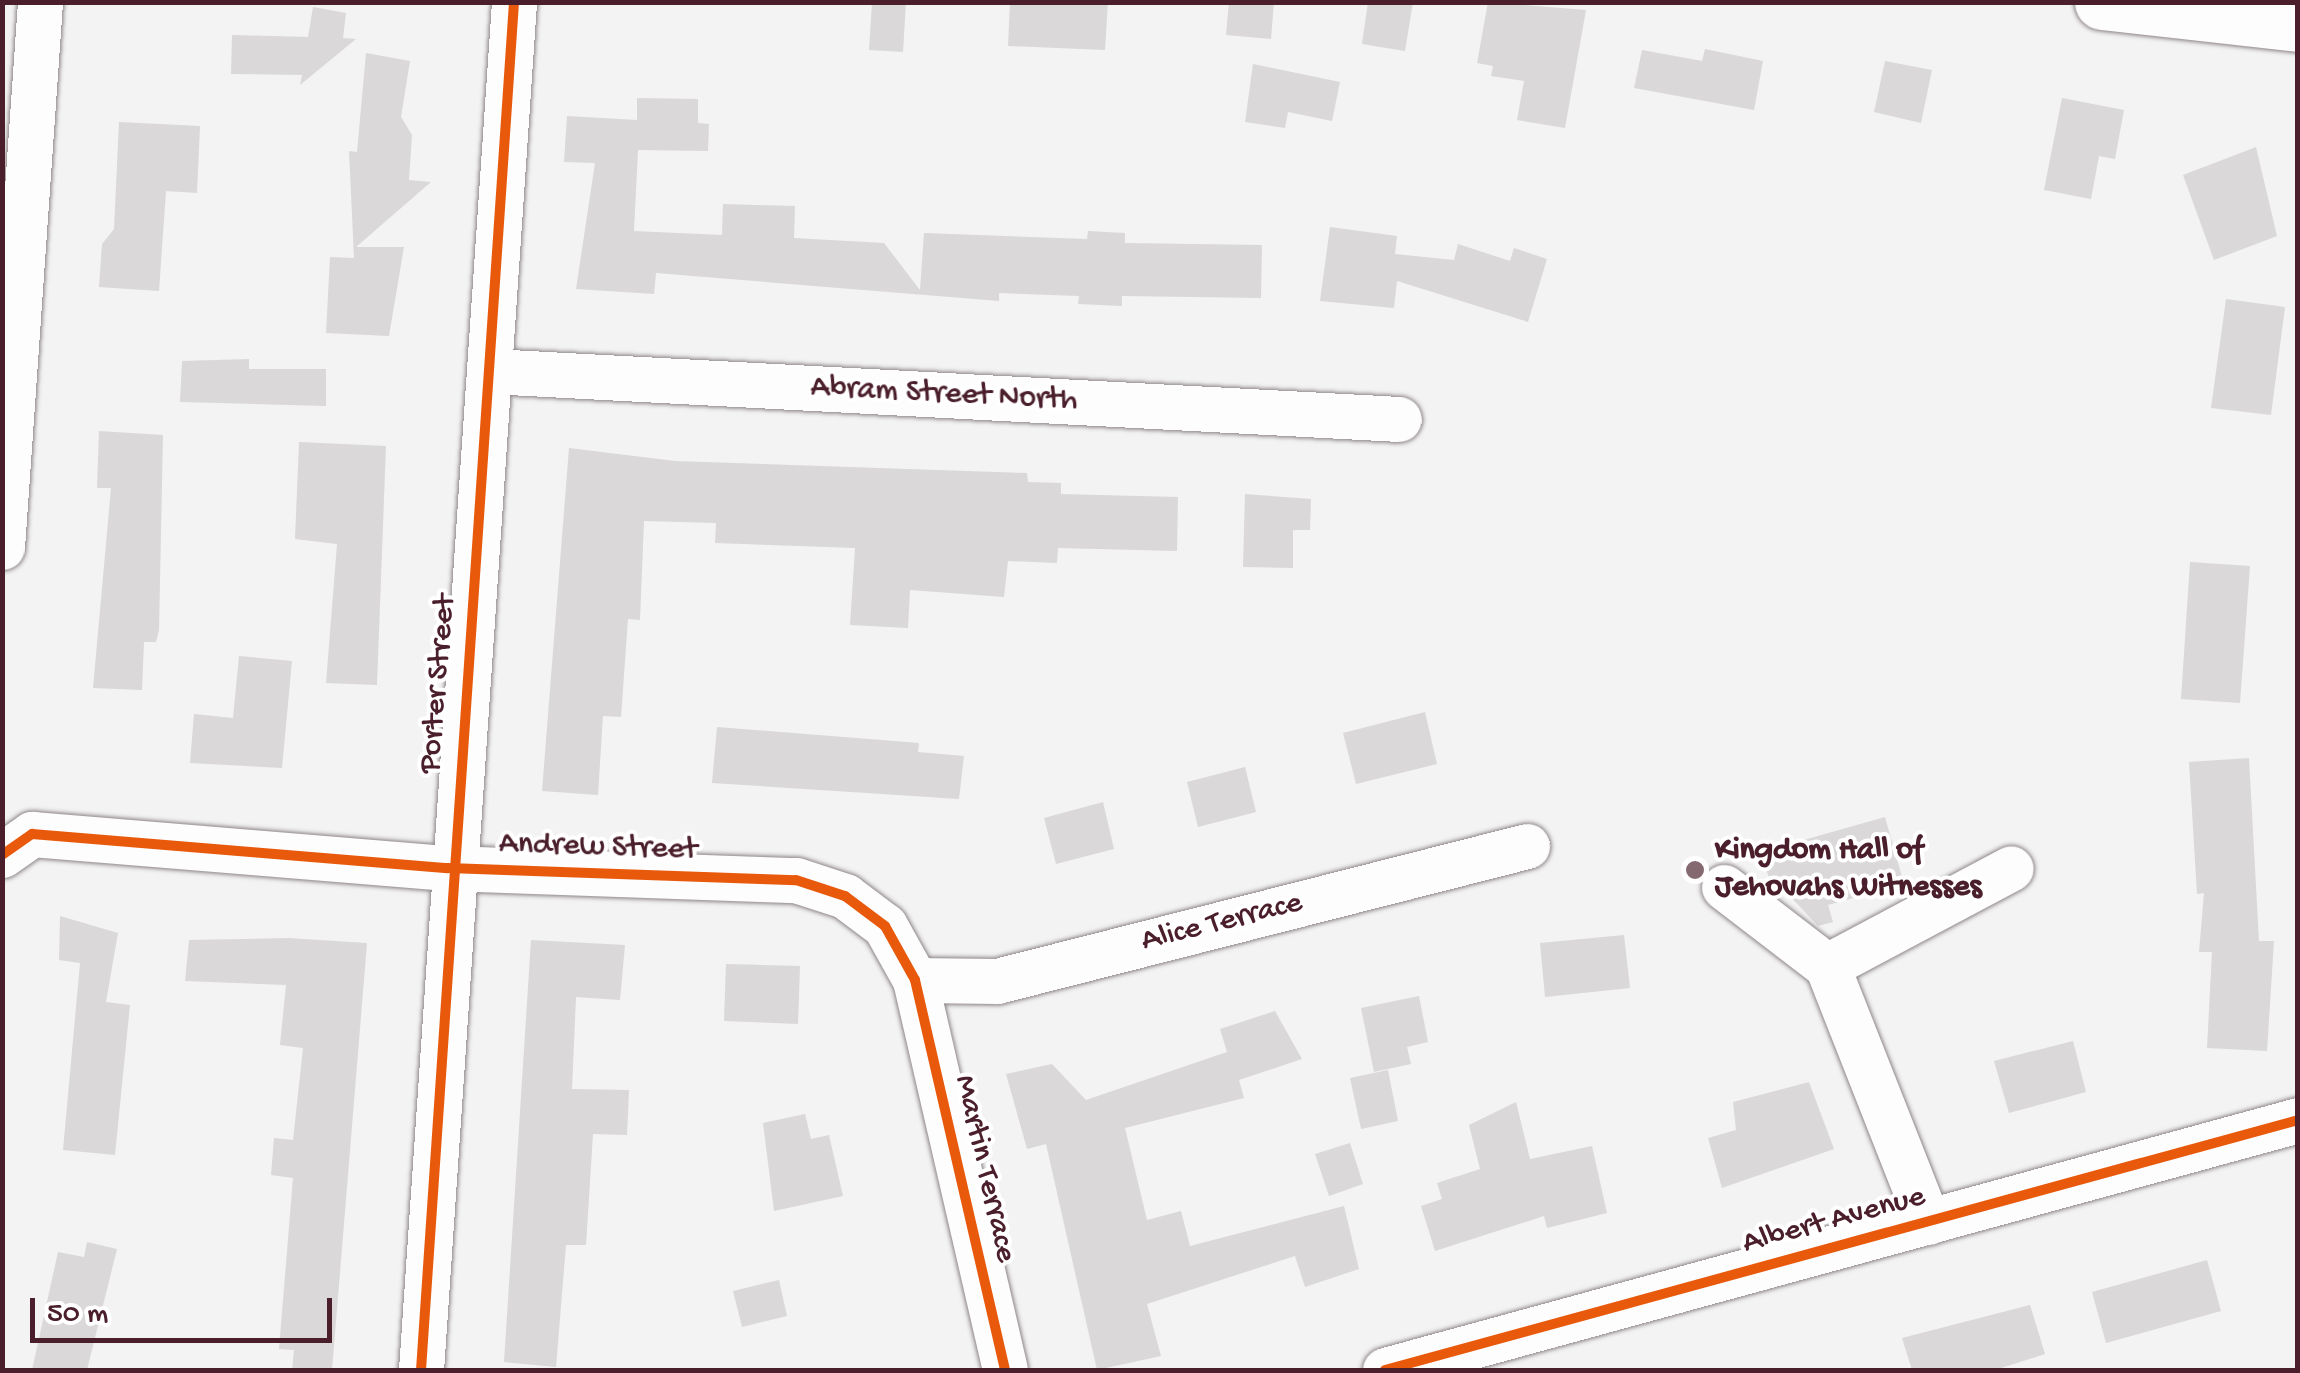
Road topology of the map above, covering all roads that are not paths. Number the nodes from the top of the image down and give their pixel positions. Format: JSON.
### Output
{"nodes":[{"id":1,"x":40,"y":2,"type":"edge"},
{"id":2,"x":514,"y":2,"type":"edge"},
{"id":3,"x":2102,"y":2,"type":"edge"},
{"id":4,"x":2298,"y":24,"type":"edge"},
{"id":5,"x":11,"y":344,"type":"edge"},
{"id":6,"x":490,"y":371,"type":"junction"},
{"id":7,"x":1399,"y":418,"type":"dead end"},
{"id":8,"x":2,"y":547,"type":"edge"},
{"id":9,"x":1527,"y":846,"type":"dead end"},
{"id":10,"x":2,"y":855,"type":"edge"},
{"id":11,"x":448,"y":868,"type":"junction"},
{"id":12,"x":2011,"y":868,"type":"dead end"},
{"id":13,"x":1724,"y":887,"type":"dead end"},
{"id":14,"x":1827,"y":966,"type":"junction"},
{"id":15,"x":914,"y":980,"type":"junction"},
{"id":16,"x":2298,"y":1120,"type":"edge"},
{"id":17,"x":1928,"y":1222,"type":"junction"},
{"id":18,"x":421,"y":1370,"type":"edge"},
{"id":19,"x":1005,"y":1370,"type":"edge"},
{"id":20,"x":1384,"y":1370,"type":"edge"}],
"edges":[{"from":1,"to":5,"type":"street"},
{"from":2,"to":6,"type":"street","name":"Porter Street"},
{"from":3,"to":4,"type":"main road"},
{"from":5,"to":8,"type":"street"},
{"from":6,"to":7,"type":"street","name":"Abram Street North"},
{"from":6,"to":11,"type":"street","name":"Porter Street"},
{"from":9,"to":15,"type":"street","name":"Alice Terrace"},
{"from":10,"to":11,"type":"street","name":"Andrew Street"},
{"from":11,"to":15,"type":"street","name":"Andrew Street"},
{"from":11,"to":18,"type":"street","name":"Porter Street"},
{"from":12,"to":14,"type":"street"},
{"from":13,"to":14,"type":"street"},
{"from":14,"to":17,"type":"street"},
{"from":15,"to":19,"type":"street","name":"Martin Terrace"},
{"from":16,"to":17,"type":"street","name":"Albert Avenue"},
{"from":17,"to":20,"type":"street","name":"Albert Avenue"}]}
